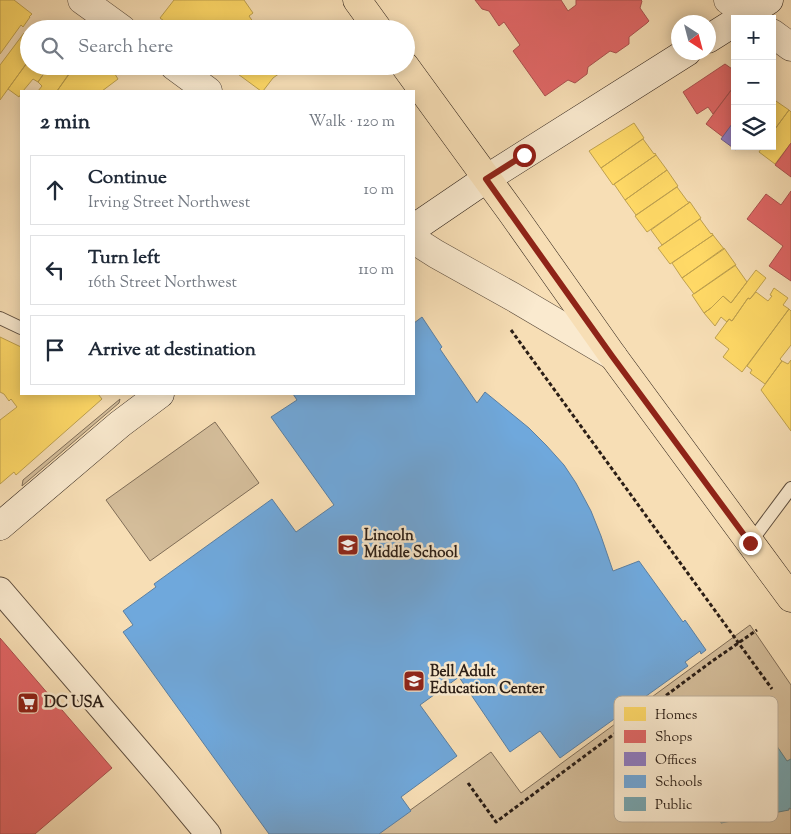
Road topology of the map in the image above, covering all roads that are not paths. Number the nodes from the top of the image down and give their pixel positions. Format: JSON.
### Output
{"nodes":[{"id":1,"x":82,"y":0,"type":"edge"},
{"id":2,"x":357,"y":0,"type":"edge"},
{"id":3,"x":745,"y":12,"type":"edge"},
{"id":4,"x":110,"y":20,"type":"edge"},
{"id":5,"x":371,"y":20,"type":"edge"},
{"id":6,"x":716,"y":33,"type":"edge"},
{"id":7,"x":776,"y":36,"type":"edge"},
{"id":8,"x":791,"y":47,"type":"edge"},
{"id":9,"x":674,"y":60,"type":"edge"},
{"id":10,"x":186,"y":75,"type":"edge"},
{"id":11,"x":411,"y":75,"type":"edge"},
{"id":12,"x":207,"y":90,"type":"edge"},
{"id":13,"x":486,"y":179,"type":"junction"},
{"id":14,"x":415,"y":227,"type":"edge"},
{"id":15,"x":415,"y":241,"type":"edge"},
{"id":16,"x":0,"y":318,"type":"edge"},
{"id":17,"x":20,"y":328,"type":"edge"},
{"id":18,"x":612,"y":356,"type":"junction"},
{"id":19,"x":159,"y":395,"type":"edge"},
{"id":20,"x":791,"y":488,"type":"edge"},
{"id":21,"x":0,"y":526,"type":"edge"},
{"id":22,"x":750,"y":543,"type":"junction"},
{"id":23,"x":0,"y":590,"type":"edge"},
{"id":24,"x":791,"y":598,"type":"edge"},
{"id":25,"x":208,"y":834,"type":"edge"}],
"edges":[{"from":1,"to":4,"type":"main road"},
{"from":2,"to":5,"type":"main road"},
{"from":3,"to":6,"type":"main road"},
{"from":7,"to":8,"type":"main road"},
{"from":9,"to":13,"type":"main road"},
{"from":10,"to":12,"type":"main road"},
{"from":11,"to":13,"type":"main road"},
{"from":13,"to":14,"type":"main road"},
{"from":13,"to":18,"type":"main road"},
{"from":15,"to":18,"type":"main road"},
{"from":16,"to":17,"type":"lane"},
{"from":18,"to":22,"type":"main road"},
{"from":19,"to":21,"type":"main road"},
{"from":20,"to":22,"type":"lane"},
{"from":22,"to":24,"type":"main road"},
{"from":23,"to":25,"type":"street"}]}
